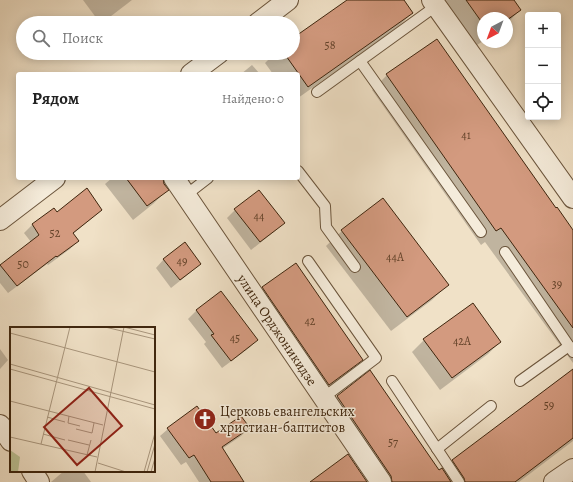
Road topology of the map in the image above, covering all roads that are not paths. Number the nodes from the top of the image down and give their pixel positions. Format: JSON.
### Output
{"nodes":[{"id":1,"x":288,"y":0,"type":"edge"},
{"id":2,"x":434,"y":3,"type":"edge"},
{"id":3,"x":267,"y":16,"type":"edge"},
{"id":4,"x":210,"y":60,"type":"edge"},
{"id":5,"x":360,"y":61,"type":"junction"},
{"id":6,"x":194,"y":72,"type":"edge"},
{"id":7,"x":317,"y":92,"type":"dead end"},
{"id":8,"x":300,"y":174,"type":"edge"},
{"id":9,"x":52,"y":180,"type":"edge"},
{"id":10,"x":175,"y":180,"type":"edge"},
{"id":11,"x":205,"y":180,"type":"edge"},
{"id":12,"x":186,"y":195,"type":"junction"},
{"id":13,"x":573,"y":198,"type":"edge"},
{"id":14,"x":0,"y":220,"type":"edge"},
{"id":15,"x":481,"y":232,"type":"dead end"},
{"id":16,"x":505,"y":252,"type":"dead end"},
{"id":17,"x":308,"y":260,"type":"dead end"},
{"id":18,"x":355,"y":268,"type":"dead end"},
{"id":19,"x":571,"y":349,"type":"edge"},
{"id":20,"x":392,"y":381,"type":"dead end"},
{"id":21,"x":520,"y":381,"type":"dead end"},
{"id":22,"x":324,"y":398,"type":"junction"},
{"id":23,"x":491,"y":406,"type":"dead end"},
{"id":24,"x":0,"y":425,"type":"edge"},
{"id":25,"x":10,"y":440,"type":"edge"},
{"id":26,"x":437,"y":449,"type":"junction"},
{"id":27,"x":573,"y":469,"type":"edge"},
{"id":28,"x":33,"y":472,"type":"edge"},
{"id":29,"x":39,"y":482,"type":"edge"},
{"id":30,"x":381,"y":482,"type":"edge"},
{"id":31,"x":459,"y":482,"type":"edge"},
{"id":32,"x":554,"y":482,"type":"edge"}],
"edges":[{"from":1,"to":3,"type":"street"},
{"from":2,"to":5,"type":"lane"},
{"from":2,"to":13,"type":"street"},
{"from":4,"to":6,"type":"street"},
{"from":5,"to":7,"type":"lane"},
{"from":5,"to":15,"type":"lane"},
{"from":8,"to":18,"type":"lane"},
{"from":9,"to":14,"type":"street"},
{"from":10,"to":12,"type":"street","name":"улица Орджоникидзе"},
{"from":11,"to":12,"type":"lane"},
{"from":12,"to":22,"type":"street","name":"улица Орджоникидзе"},
{"from":16,"to":19,"type":"lane"},
{"from":17,"to":22,"type":"lane"},
{"from":19,"to":21,"type":"lane"},
{"from":20,"to":26,"type":"lane"},
{"from":22,"to":30,"type":"street","name":"улица Орджоникидзе"},
{"from":23,"to":26,"type":"lane"},
{"from":24,"to":25,"type":"street"},
{"from":26,"to":31,"type":"lane"},
{"from":27,"to":32,"type":"street"},
{"from":28,"to":29,"type":"street"}]}
